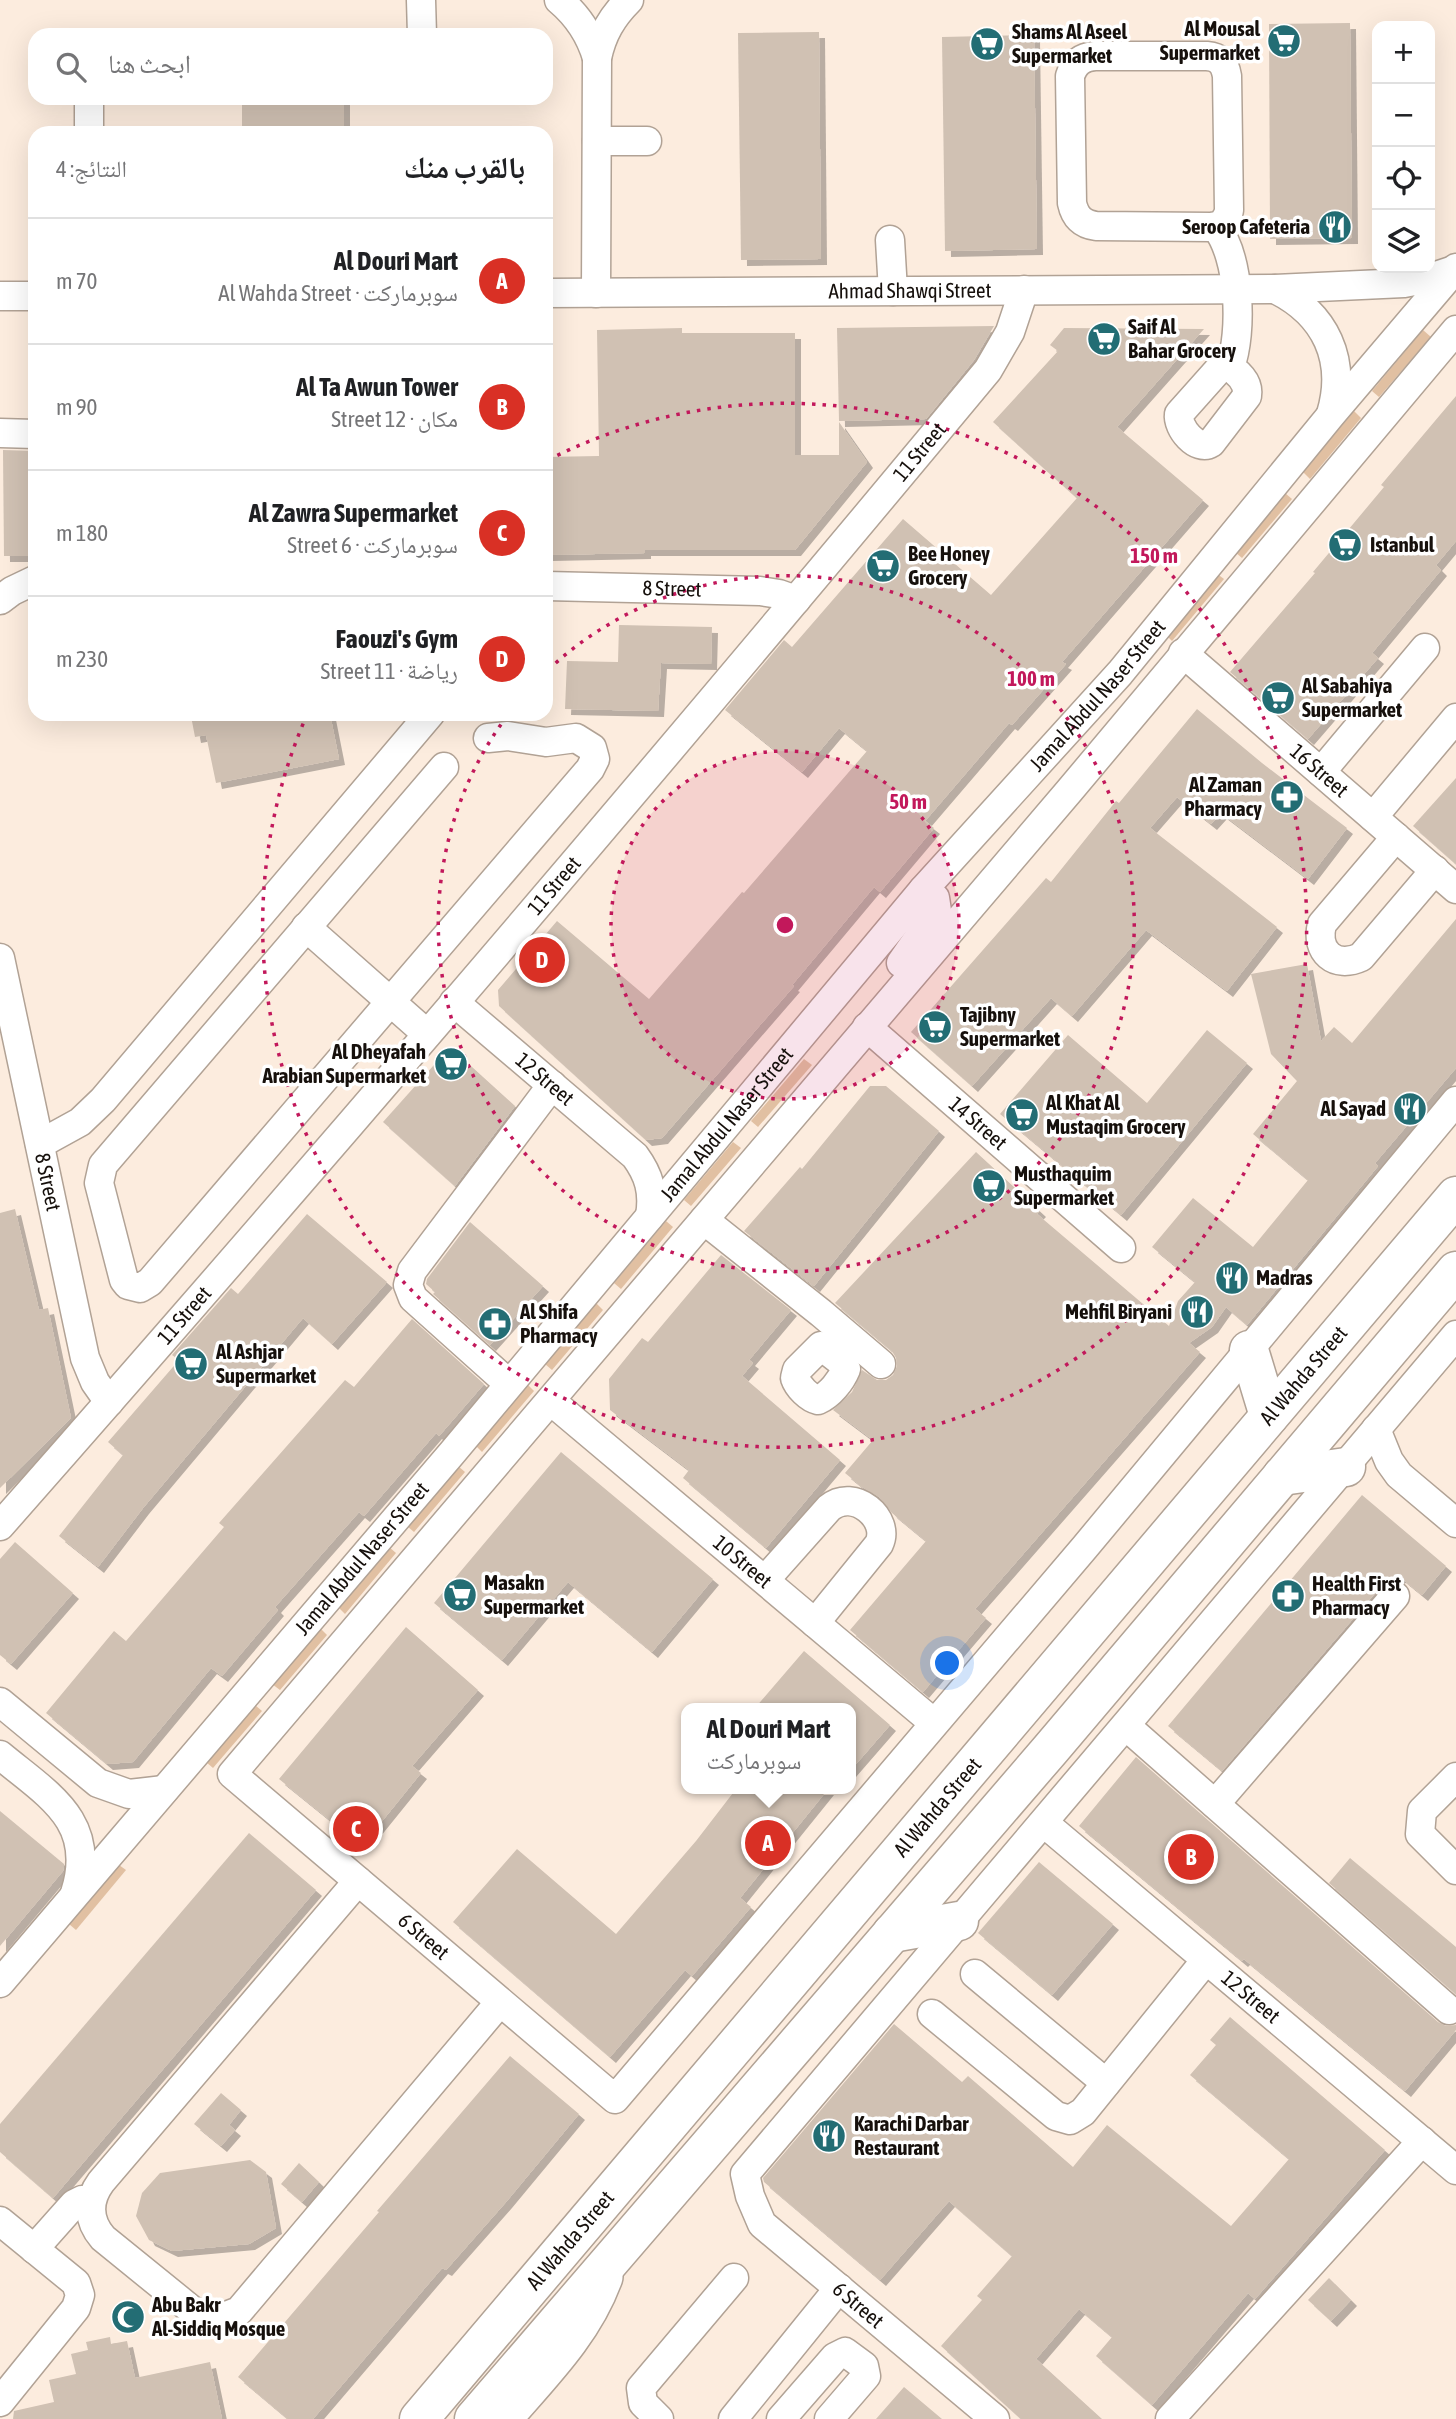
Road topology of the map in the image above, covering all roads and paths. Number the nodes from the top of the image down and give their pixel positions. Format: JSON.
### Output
{"nodes":[{"id":1,"x":421,"y":0,"type":"edge"},
{"id":2,"x":559,"y":0,"type":"edge"},
{"id":3,"x":629,"y":0,"type":"edge"},
{"id":4,"x":422,"y":28,"type":"edge"},
{"id":5,"x":597,"y":58,"type":"junction"},
{"id":6,"x":89,"y":105,"type":"edge"},
{"id":7,"x":89,"y":126,"type":"edge"},
{"id":8,"x":597,"y":141,"type":"junction"},
{"id":9,"x":647,"y":141,"type":"dead end"},
{"id":10,"x":1216,"y":227,"type":"junction"},
{"id":11,"x":890,"y":240,"type":"dead end"},
{"id":12,"x":1455,"y":269,"type":"edge"},
{"id":13,"x":1236,"y":289,"type":"junction"},
{"id":14,"x":1275,"y":289,"type":"junction"},
{"id":15,"x":1024,"y":290,"type":"junction"},
{"id":16,"x":893,"y":291,"type":"junction"},
{"id":17,"x":553,"y":293,"type":"edge"},
{"id":18,"x":596,"y":293,"type":"junction"},
{"id":19,"x":0,"y":296,"type":"edge"},
{"id":20,"x":28,"y":296,"type":"edge"},
{"id":21,"x":1456,"y":330,"type":"edge"},
{"id":22,"x":1230,"y":367,"type":"dead end"},
{"id":23,"x":1331,"y":415,"type":"junction"},
{"id":24,"x":0,"y":433,"type":"edge"},
{"id":25,"x":28,"y":434,"type":"edge"},
{"id":26,"x":28,"y":583,"type":"edge"},
{"id":27,"x":553,"y":586,"type":"edge"},
{"id":28,"x":0,"y":600,"type":"edge"},
{"id":29,"x":796,"y":600,"type":"junction"},
{"id":30,"x":1425,"y":648,"type":"dead end"},
{"id":31,"x":1183,"y":653,"type":"junction"},
{"id":32,"x":1120,"y":673,"type":"junction"},
{"id":33,"x":1456,"y":718,"type":"edge"},
{"id":34,"x":424,"y":721,"type":"edge"},
{"id":35,"x":488,"y":738,"type":"dead end"},
{"id":36,"x":444,"y":767,"type":"dead end"},
{"id":37,"x":1321,"y":772,"type":"junction"},
{"id":38,"x":1070,"y":790,"type":"junction"},
{"id":39,"x":1373,"y":817,"type":"junction"},
{"id":40,"x":1396,"y":837,"type":"junction"},
{"id":41,"x":1435,"y":870,"type":"junction"},
{"id":42,"x":1456,"y":889,"type":"edge"},
{"id":43,"x":923,"y":890,"type":"junction"},
{"id":44,"x":306,"y":928,"type":"junction"},
{"id":45,"x":0,"y":962,"type":"edge"},
{"id":46,"x":899,"y":990,"type":"junction"},
{"id":47,"x":390,"y":1002,"type":"junction"},
{"id":48,"x":454,"y":1002,"type":"junction"},
{"id":49,"x":867,"y":1027,"type":"junction"},
{"id":50,"x":427,"y":1034,"type":"junction"},
{"id":51,"x":552,"y":1085,"type":"junction"},
{"id":52,"x":1456,"y":1101,"type":"edge"},
{"id":53,"x":40,"y":1144,"type":"junction"},
{"id":54,"x":703,"y":1155,"type":"junction"},
{"id":55,"x":635,"y":1156,"type":"junction"},
{"id":56,"x":1456,"y":1196,"type":"edge"},
{"id":57,"x":650,"y":1216,"type":"junction"},
{"id":58,"x":704,"y":1220,"type":"junction"},
{"id":59,"x":1121,"y":1248,"type":"dead end"},
{"id":60,"x":1456,"y":1271,"type":"edge"},
{"id":61,"x":821,"y":1313,"type":"junction"},
{"id":62,"x":821,"y":1346,"type":"dead end"},
{"id":63,"x":1249,"y":1350,"type":"junction"},
{"id":64,"x":1451,"y":1352,"type":"edge"},
{"id":65,"x":881,"y":1364,"type":"dead end"},
{"id":66,"x":509,"y":1384,"type":"junction"},
{"id":67,"x":551,"y":1401,"type":"junction"},
{"id":68,"x":109,"y":1402,"type":"junction"},
{"id":69,"x":1269,"y":1416,"type":"junction"},
{"id":70,"x":1376,"y":1429,"type":"junction"},
{"id":71,"x":1346,"y":1467,"type":"junction"},
{"id":72,"x":1399,"y":1475,"type":"junction"},
{"id":73,"x":1282,"y":1476,"type":"junction"},
{"id":74,"x":1456,"y":1524,"type":"edge"},
{"id":75,"x":0,"y":1526,"type":"edge"},
{"id":76,"x":765,"y":1580,"type":"junction"},
{"id":77,"x":1395,"y":1596,"type":"dead end"},
{"id":78,"x":816,"y":1623,"type":"junction"},
{"id":79,"x":7,"y":1718,"type":"edge"},
{"id":80,"x":934,"y":1723,"type":"junction"},
{"id":81,"x":1126,"y":1726,"type":"junction"},
{"id":82,"x":0,"y":1755,"type":"edge"},
{"id":83,"x":232,"y":1774,"type":"joint"},
{"id":84,"x":1456,"y":1777,"type":"edge"},
{"id":85,"x":164,"y":1790,"type":"junction"},
{"id":86,"x":1215,"y":1804,"type":"junction"},
{"id":87,"x":1044,"y":1823,"type":"junction"},
{"id":88,"x":1456,"y":1870,"type":"edge"},
{"id":89,"x":358,"y":1881,"type":"junction"},
{"id":90,"x":74,"y":1896,"type":"junction"},
{"id":91,"x":959,"y":1920,"type":"junction"},
{"id":92,"x":892,"y":1933,"type":"junction"},
{"id":93,"x":1206,"y":1960,"type":"junction"},
{"id":94,"x":975,"y":1974,"type":"dead end"},
{"id":95,"x":0,"y":1983,"type":"edge"},
{"id":96,"x":500,"y":2001,"type":"junction"},
{"id":97,"x":1449,"y":2010,"type":"dead end"},
{"id":98,"x":932,"y":2014,"type":"dead end"},
{"id":99,"x":1106,"y":2083,"type":"junction"},
{"id":100,"x":1422,"y":2141,"type":"junction"},
{"id":101,"x":1456,"y":2169,"type":"edge"},
{"id":102,"x":91,"y":2201,"type":"junction"},
{"id":103,"x":0,"y":2221,"type":"edge"},
{"id":104,"x":34,"y":2249,"type":"junction"},
{"id":105,"x":612,"y":2258,"type":"junction"},
{"id":106,"x":734,"y":2278,"type":"dead end"},
{"id":107,"x":839,"y":2288,"type":"junction"},
{"id":108,"x":0,"y":2402,"type":"edge"},
{"id":109,"x":419,"y":2419,"type":"edge"},
{"id":110,"x":474,"y":2419,"type":"edge"},
{"id":111,"x":504,"y":2419,"type":"edge"},
{"id":112,"x":659,"y":2419,"type":"edge"},
{"id":113,"x":733,"y":2419,"type":"edge"},
{"id":114,"x":781,"y":2419,"type":"edge"},
{"id":115,"x":830,"y":2419,"type":"edge"},
{"id":116,"x":995,"y":2419,"type":"edge"},
{"id":117,"x":1170,"y":2419,"type":"edge"}],
"edges":[{"from":1,"to":4,"type":"street"},
{"from":2,"to":5,"type":"street"},
{"from":3,"to":5,"type":"street"},
{"from":5,"to":8,"type":"street"},
{"from":6,"to":7,"type":"street"},
{"from":8,"to":9,"type":"street"},
{"from":8,"to":18,"type":"street"},
{"from":10,"to":10,"type":"street"},
{"from":10,"to":13,"type":"street"},
{"from":11,"to":16,"type":"street"},
{"from":12,"to":14,"type":"street","name":"Ahmad Shawqi Street"},
{"from":12,"to":23,"type":"street","name":"Jamal Abdul Naser Street"},
{"from":13,"to":14,"type":"street","name":"Ahmad Shawqi Street"},
{"from":13,"to":15,"type":"street","name":"Ahmad Shawqi Street"},
{"from":13,"to":22,"type":"street"},
{"from":14,"to":23,"type":"street"},
{"from":15,"to":16,"type":"street","name":"Ahmad Shawqi Street"},
{"from":15,"to":29,"type":"street","name":"11 Street"},
{"from":16,"to":18,"type":"street","name":"Ahmad Shawqi Street"},
{"from":17,"to":18,"type":"street","name":"Ahmad Shawqi Street"},
{"from":19,"to":20,"type":"street"},
{"from":21,"to":31,"type":"street","name":"Jamal Abdul Naser Street"},
{"from":23,"to":32,"type":"street","name":"Jamal Abdul Naser Street"},
{"from":24,"to":25,"type":"street"},
{"from":26,"to":28,"type":"street"},
{"from":27,"to":29,"type":"street","name":"8 Street"},
{"from":29,"to":48,"type":"street","name":"11 Street"},
{"from":30,"to":37,"type":"street"},
{"from":31,"to":37,"type":"street","name":"16 Street"},
{"from":31,"to":38,"type":"street","name":"Jamal Abdul Naser Street"},
{"from":32,"to":38,"type":"street"},
{"from":32,"to":43,"type":"street","name":"Jamal Abdul Naser Street"},
{"from":33,"to":39,"type":"street"},
{"from":34,"to":53,"type":"street"},
{"from":35,"to":47,"type":"street"},
{"from":36,"to":44,"type":"street"},
{"from":37,"to":39,"type":"street","name":"16 Street"},
{"from":38,"to":46,"type":"street","name":"Jamal Abdul Naser Street"},
{"from":39,"to":40,"type":"street","name":"16 Street"},
{"from":40,"to":41,"type":"street","name":"16 Street"},
{"from":40,"to":41,"type":"street"},
{"from":41,"to":42,"type":"street","name":"16 Street"},
{"from":43,"to":46,"type":"street"},
{"from":43,"to":54,"type":"street","name":"Jamal Abdul Naser Street"},
{"from":44,"to":47,"type":"street"},
{"from":44,"to":47,"type":"street"},
{"from":45,"to":53,"type":"street","name":"8 Street"},
{"from":46,"to":49,"type":"street","name":"Jamal Abdul Naser Street"},
{"from":47,"to":50,"type":"street"},
{"from":48,"to":50,"type":"street","name":"11 Street"},
{"from":48,"to":51,"type":"street","name":"12 Street"},
{"from":49,"to":58,"type":"street","name":"Jamal Abdul Naser Street"},
{"from":49,"to":59,"type":"street","name":"14 Street"},
{"from":50,"to":68,"type":"street","name":"11 Street"},
{"from":51,"to":55,"type":"street","name":"12 Street"},
{"from":51,"to":66,"type":"street"},
{"from":52,"to":63,"type":"street"},
{"from":53,"to":68,"type":"street","name":"8 Street"},
{"from":54,"to":55,"type":"street"},
{"from":54,"to":57,"type":"street","name":"Jamal Abdul Naser Street"},
{"from":55,"to":57,"type":"street","name":"12 Street"},
{"from":56,"to":69,"type":"highway","name":"Al Wahda Street"},
{"from":57,"to":66,"type":"street","name":"Jamal Abdul Naser Street"},
{"from":58,"to":61,"type":"street"},
{"from":58,"to":67,"type":"street","name":"Jamal Abdul Naser Street"},
{"from":60,"to":73,"type":"highway","name":"Al Wahda Street"},
{"from":61,"to":62,"type":"street"},
{"from":61,"to":65,"type":"street"},
{"from":63,"to":69,"type":"highway"},
{"from":63,"to":80,"type":"street"},
{"from":64,"to":70,"type":"street"},
{"from":66,"to":85,"type":"street","name":"Jamal Abdul Naser Street"},
{"from":67,"to":76,"type":"street","name":"10 Street"},
{"from":67,"to":83,"type":"street","name":"Jamal Abdul Naser Street"},
{"from":68,"to":75,"type":"street","name":"11 Street"},
{"from":69,"to":109,"type":"highway","name":"Al Wahda Street"},
{"from":70,"to":71,"type":"street"},
{"from":70,"to":72,"type":"street"},
{"from":71,"to":72,"type":"street"},
{"from":71,"to":73,"type":"highway"},
{"from":71,"to":81,"type":"street"},
{"from":72,"to":74,"type":"street"},
{"from":73,"to":92,"type":"highway","name":"Al Wahda Street"},
{"from":76,"to":78,"type":"street","name":"10 Street"},
{"from":76,"to":78,"type":"street"},
{"from":77,"to":86,"type":"street"},
{"from":78,"to":80,"type":"street","name":"10 Street"},
{"from":79,"to":85,"type":"street"},
{"from":80,"to":96,"type":"street","name":"6 Street"},
{"from":81,"to":86,"type":"street"},
{"from":81,"to":87,"type":"street"},
{"from":82,"to":90,"type":"street"},
{"from":83,"to":89,"type":"street","name":"6 Street"},
{"from":84,"to":88,"type":"street"},
{"from":85,"to":90,"type":"street","name":"Jamal Abdul Naser Street"},
{"from":86,"to":97,"type":"street"},
{"from":87,"to":91,"type":"street"},
{"from":87,"to":93,"type":"street","name":"12 Street"},
{"from":89,"to":96,"type":"street","name":"6 Street"},
{"from":89,"to":102,"type":"street"},
{"from":90,"to":95,"type":"street","name":"Jamal Abdul Naser Street"},
{"from":91,"to":92,"type":"highway"},
{"from":91,"to":107,"type":"street","name":"6 Street"},
{"from":92,"to":105,"type":"highway","name":"Al Wahda Street"},
{"from":93,"to":99,"type":"street"},
{"from":93,"to":100,"type":"street","name":"12 Street"},
{"from":94,"to":99,"type":"street"},
{"from":96,"to":102,"type":"street"},
{"from":98,"to":99,"type":"street"},
{"from":100,"to":101,"type":"street","name":"12 Street"},
{"from":100,"to":117,"type":"street"},
{"from":102,"to":104,"type":"street"},
{"from":103,"to":104,"type":"street"},
{"from":104,"to":108,"type":"street"},
{"from":105,"to":110,"type":"highway","name":"Al Wahda Street"},
{"from":105,"to":111,"type":"main road"},
{"from":106,"to":112,"type":"street"},
{"from":107,"to":113,"type":"street"},
{"from":107,"to":116,"type":"street","name":"6 Street"},
{"from":114,"to":115,"type":"street"}]}
